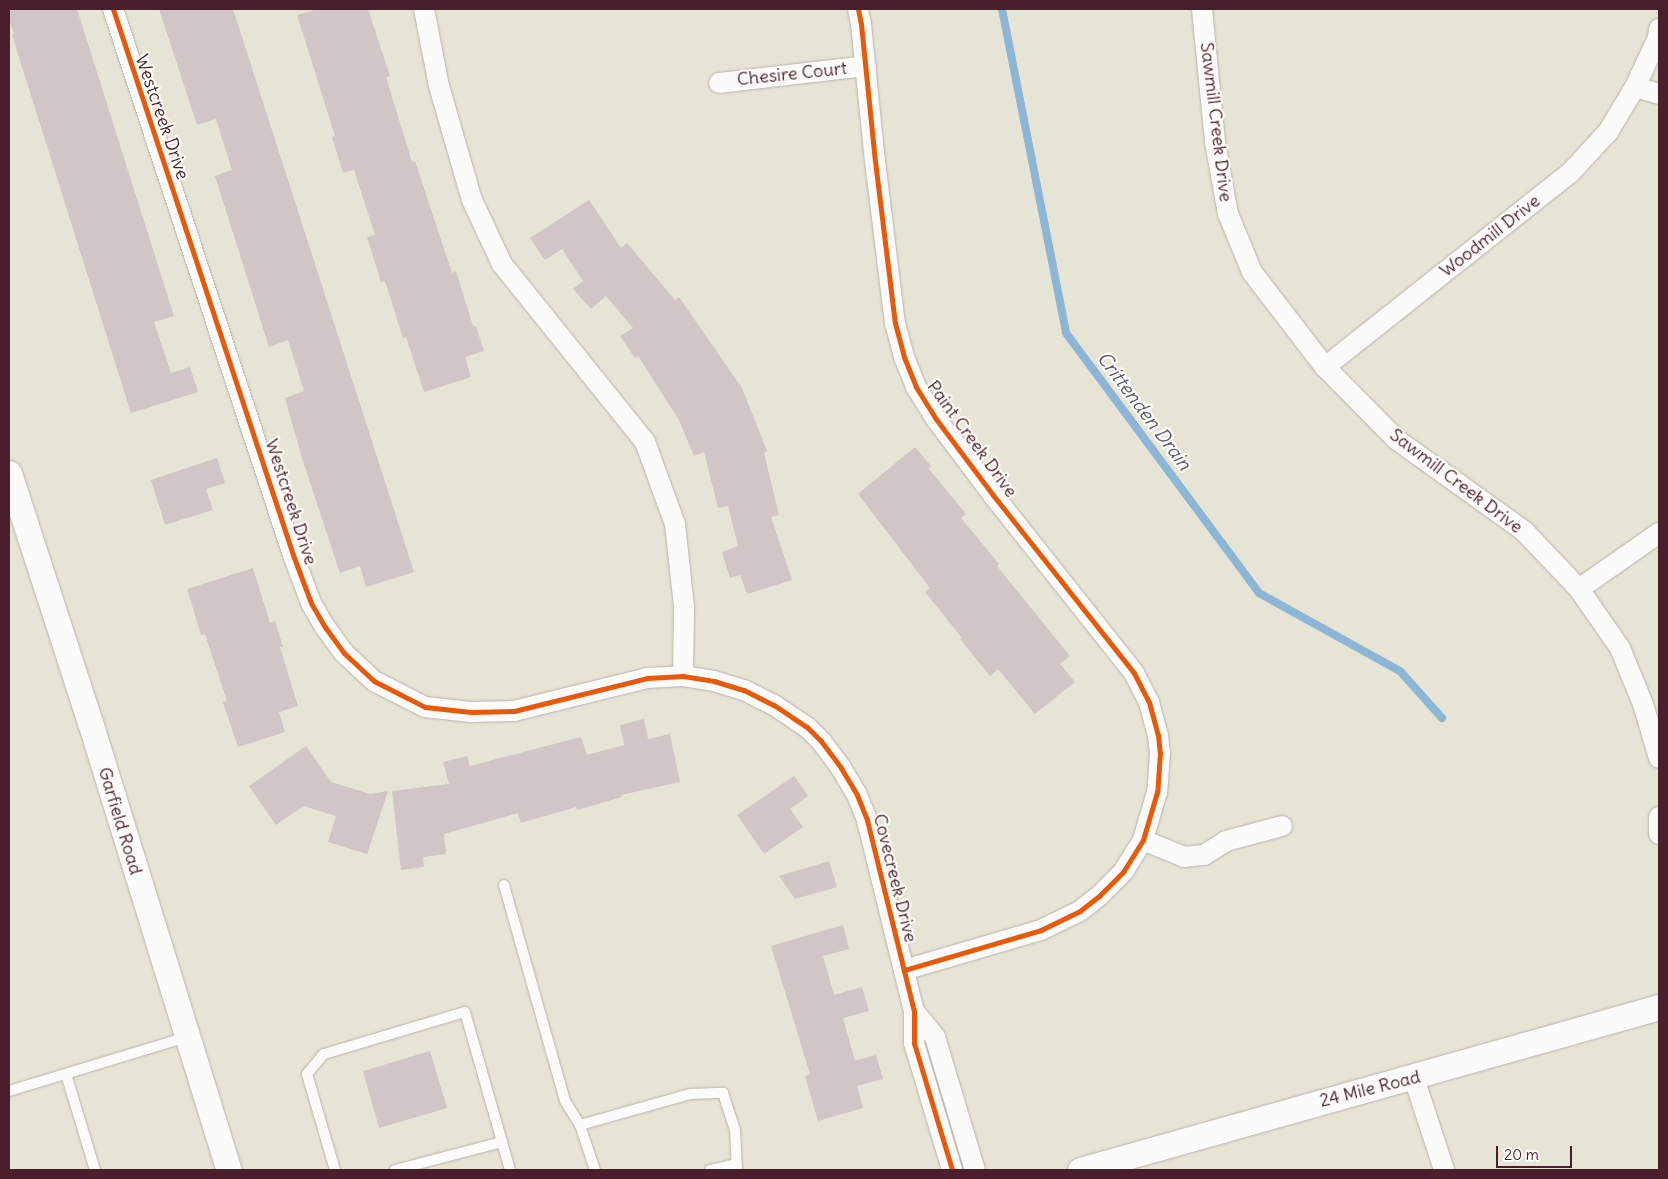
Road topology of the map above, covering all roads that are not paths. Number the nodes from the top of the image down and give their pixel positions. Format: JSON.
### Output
{"nodes":[{"id":1,"x":113,"y":9,"type":"edge"},
{"id":2,"x":424,"y":9,"type":"edge"},
{"id":3,"x":858,"y":9,"type":"edge"},
{"id":4,"x":1202,"y":9,"type":"edge"},
{"id":5,"x":1659,"y":29,"type":"edge"},
{"id":6,"x":866,"y":66,"type":"junction"},
{"id":7,"x":719,"y":83,"type":"dead end"},
{"id":8,"x":1635,"y":87,"type":"junction"},
{"id":9,"x":1659,"y":94,"type":"edge"},
{"id":10,"x":1325,"y":367,"type":"junction"},
{"id":11,"x":9,"y":473,"type":"edge"},
{"id":12,"x":1659,"y":533,"type":"edge"},
{"id":13,"x":1579,"y":589,"type":"junction"},
{"id":14,"x":683,"y":676,"type":"junction"},
{"id":15,"x":1659,"y":758,"type":"edge"},
{"id":16,"x":1659,"y":817,"type":"edge"},
{"id":17,"x":1282,"y":826,"type":"dead end"},
{"id":18,"x":1659,"y":834,"type":"edge"},
{"id":19,"x":1143,"y":840,"type":"junction"},
{"id":20,"x":504,"y":885,"type":"dead end"},
{"id":21,"x":904,"y":970,"type":"junction"},
{"id":22,"x":1659,"y":1007,"type":"edge"},
{"id":23,"x":914,"y":1011,"type":"junction"},
{"id":24,"x":187,"y":1037,"type":"junction"},
{"id":25,"x":66,"y":1074,"type":"junction"},
{"id":26,"x":1414,"y":1078,"type":"junction"},
{"id":27,"x":9,"y":1091,"type":"edge"},
{"id":28,"x":951,"y":1091,"type":"junction"},
{"id":29,"x":930,"y":1097,"type":"junction"},
{"id":30,"x":580,"y":1125,"type":"junction"},
{"id":31,"x":502,"y":1142,"type":"junction"},
{"id":32,"x":736,"y":1167,"type":"edge"},
{"id":33,"x":95,"y":1170,"type":"edge"},
{"id":34,"x":229,"y":1170,"type":"edge"},
{"id":35,"x":334,"y":1170,"type":"edge"},
{"id":36,"x":395,"y":1170,"type":"edge"},
{"id":37,"x":510,"y":1170,"type":"edge"},
{"id":38,"x":595,"y":1170,"type":"edge"},
{"id":39,"x":710,"y":1170,"type":"edge"},
{"id":40,"x":952,"y":1170,"type":"edge"},
{"id":41,"x":975,"y":1170,"type":"edge"},
{"id":42,"x":1080,"y":1170,"type":"edge"},
{"id":43,"x":1444,"y":1170,"type":"edge"}],
"edges":[{"from":1,"to":14,"type":"street","name":"Westcreek Drive"},
{"from":2,"to":14,"type":"street"},
{"from":3,"to":6,"type":"street","name":"Paint Creek Drive"},
{"from":4,"to":10,"type":"street","name":"Sawmill Creek Drive"},
{"from":5,"to":8,"type":"street","name":"Woodmill Drive"},
{"from":6,"to":7,"type":"street","name":"Chesire Court"},
{"from":6,"to":19,"type":"street","name":"Paint Creek Drive"},
{"from":8,"to":9,"type":"street"},
{"from":8,"to":10,"type":"street","name":"Woodmill Drive"},
{"from":10,"to":13,"type":"street","name":"Sawmill Creek Drive"},
{"from":11,"to":24,"type":"street","name":"Garfield Road"},
{"from":12,"to":13,"type":"street"},
{"from":13,"to":15,"type":"street","name":"Sawmill Creek Drive"},
{"from":14,"to":21,"type":"street","name":"Covecreek Drive"},
{"from":16,"to":18,"type":"street"},
{"from":17,"to":19,"type":"street"},
{"from":19,"to":21,"type":"street","name":"Paint Creek Drive"},
{"from":20,"to":30,"type":"lane"},
{"from":21,"to":23,"type":"street","name":"Covecreek Drive"},
{"from":22,"to":26,"type":"street","name":"24 Mile Road"},
{"from":23,"to":28,"type":"street","name":"Covecreek Drive"},
{"from":23,"to":29,"type":"street","name":"Covecreek Drive"},
{"from":24,"to":25,"type":"lane"},
{"from":24,"to":34,"type":"street","name":"Garfield Road"},
{"from":25,"to":27,"type":"lane"},
{"from":25,"to":33,"type":"lane"},
{"from":26,"to":42,"type":"street","name":"24 Mile Road"},
{"from":26,"to":43,"type":"street"},
{"from":28,"to":29,"type":"lane"},
{"from":28,"to":41,"type":"street","name":"Covecreek Drive"},
{"from":29,"to":40,"type":"street","name":"Covecreek Drive"},
{"from":30,"to":32,"type":"lane"},
{"from":30,"to":38,"type":"lane"},
{"from":31,"to":35,"type":"lane"},
{"from":31,"to":36,"type":"lane"},
{"from":31,"to":37,"type":"lane"},
{"from":32,"to":39,"type":"lane"}]}
